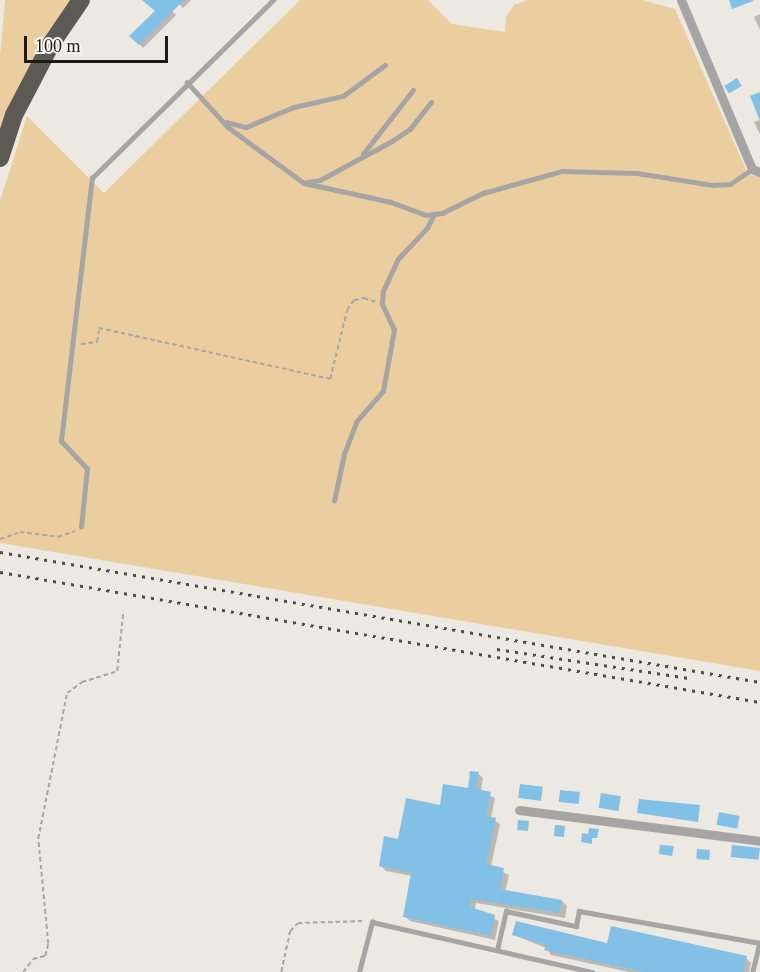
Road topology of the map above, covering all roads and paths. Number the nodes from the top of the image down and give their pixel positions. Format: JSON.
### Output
{"nodes":[{"id":1,"x":81,"y":0,"type":"edge"},
{"id":2,"x":273,"y":0,"type":"edge"},
{"id":3,"x":681,"y":0,"type":"edge"},
{"id":4,"x":385,"y":64,"type":"dead end"},
{"id":5,"x":188,"y":82,"type":"junction"},
{"id":6,"x":413,"y":90,"type":"dead end"},
{"id":7,"x":430,"y":102,"type":"dead end"},
{"id":8,"x":221,"y":116,"type":"junction"},
{"id":9,"x":360,"y":157,"type":"junction"},
{"id":10,"x":0,"y":158,"type":"edge"},
{"id":11,"x":756,"y":170,"type":"edge"},
{"id":12,"x":304,"y":183,"type":"junction"},
{"id":13,"x":433,"y":216,"type":"junction"},
{"id":14,"x":382,"y":304,"type":"junction"},
{"id":15,"x":71,"y":344,"type":"junction"},
{"id":16,"x":334,"y":501,"type":"dead end"},
{"id":17,"x":81,"y":527,"type":"joint"},
{"id":18,"x":0,"y":539,"type":"edge"},
{"id":19,"x":123,"y":613,"type":"dead end"},
{"id":20,"x":519,"y":810,"type":"dead end"},
{"id":21,"x":760,"y":841,"type":"edge"},
{"id":22,"x":372,"y":922,"type":"junction"},
{"id":23,"x":497,"y":950,"type":"junction"},
{"id":24,"x":23,"y":972,"type":"edge"},
{"id":25,"x":281,"y":972,"type":"edge"},
{"id":26,"x":359,"y":972,"type":"edge"},
{"id":27,"x":592,"y":972,"type":"edge"},
{"id":28,"x":753,"y":972,"type":"edge"}],
"edges":[{"from":1,"to":10,"type":"highway"},
{"from":2,"to":5,"type":"lane"},
{"from":3,"to":11,"type":"street"},
{"from":4,"to":8,"type":"lane"},
{"from":5,"to":8,"type":"lane"},
{"from":5,"to":15,"type":"lane"},
{"from":6,"to":9,"type":"lane"},
{"from":7,"to":9,"type":"lane"},
{"from":8,"to":12,"type":"lane"},
{"from":9,"to":12,"type":"lane"},
{"from":11,"to":13,"type":"lane"},
{"from":12,"to":13,"type":"lane"},
{"from":13,"to":14,"type":"lane"},
{"from":14,"to":15,"type":"path"},
{"from":14,"to":16,"type":"lane"},
{"from":15,"to":17,"type":"lane"},
{"from":17,"to":18,"type":"path"},
{"from":19,"to":24,"type":"path"},
{"from":20,"to":21,"type":"street"},
{"from":22,"to":23,"type":"lane"},
{"from":22,"to":25,"type":"path"},
{"from":22,"to":26,"type":"lane"},
{"from":23,"to":27,"type":"lane"},
{"from":23,"to":28,"type":"lane"}]}
